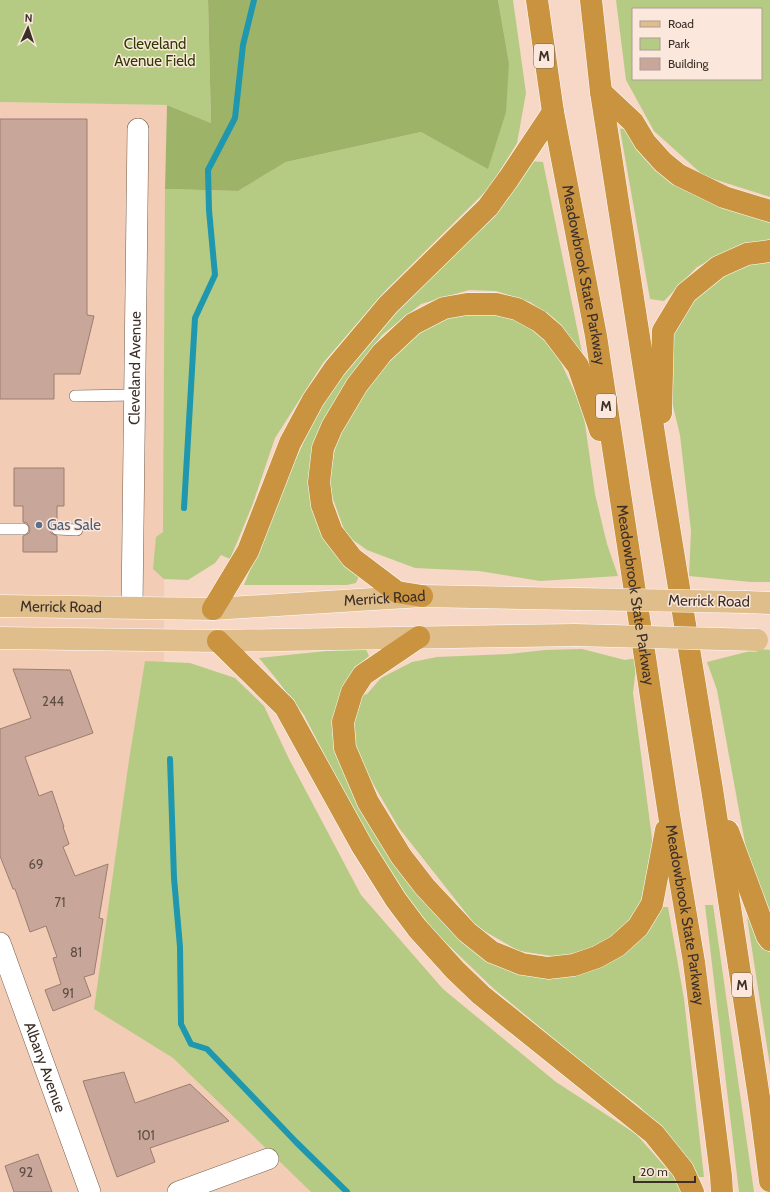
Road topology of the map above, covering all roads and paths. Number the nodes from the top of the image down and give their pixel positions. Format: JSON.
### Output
{"nodes":[{"id":1,"x":537,"y":0,"type":"edge"},
{"id":2,"x":591,"y":0,"type":"edge"},
{"id":3,"x":601,"y":92,"type":"junction"},
{"id":4,"x":553,"y":112,"type":"junction"},
{"id":5,"x":138,"y":129,"type":"dead end"},
{"id":6,"x":770,"y":211,"type":"edge"},
{"id":7,"x":770,"y":252,"type":"edge"},
{"id":8,"x":135,"y":395,"type":"junction"},
{"id":9,"x":75,"y":396,"type":"dead end"},
{"id":10,"x":660,"y":472,"type":"junction"},
{"id":11,"x":618,"y":481,"type":"junction"},
{"id":12,"x":1,"y":529,"type":"edge"},
{"id":13,"x":23,"y":529,"type":"dead end"},
{"id":14,"x":57,"y":529,"type":"dead end"},
{"id":15,"x":77,"y":530,"type":"dead end"},
{"id":16,"x":422,"y":596,"type":"junction"},
{"id":17,"x":770,"y":603,"type":"edge"},
{"id":18,"x":0,"y":606,"type":"edge"},
{"id":19,"x":132,"y":607,"type":"junction"},
{"id":20,"x":213,"y":608,"type":"junction"},
{"id":21,"x":419,"y":637,"type":"junction"},
{"id":22,"x":0,"y":638,"type":"edge"},
{"id":23,"x":763,"y":640,"type":"edge"},
{"id":24,"x":218,"y":641,"type":"junction"},
{"id":25,"x":712,"y":789,"type":"junction"},
{"id":26,"x":669,"y":815,"type":"junction"},
{"id":27,"x":770,"y":940,"type":"edge"},
{"id":28,"x":0,"y":943,"type":"edge"},
{"id":29,"x":268,"y":1159,"type":"dead end"},
{"id":30,"x":770,"y":1181,"type":"edge"},
{"id":31,"x":90,"y":1192,"type":"edge"},
{"id":32,"x":178,"y":1192,"type":"edge"},
{"id":33,"x":693,"y":1192,"type":"edge"},
{"id":34,"x":722,"y":1192,"type":"edge"}],
"edges":[{"from":1,"to":4,"type":"highway","name":"Meadowbrook State Parkway","number":"M"},
{"from":2,"to":3,"type":"highway","number":"M"},
{"from":3,"to":6,"type":"highway"},
{"from":3,"to":10,"type":"highway","number":"M"},
{"from":4,"to":11,"type":"highway","name":"Meadowbrook State Parkway","number":"M"},
{"from":4,"to":20,"type":"highway"},
{"from":5,"to":8,"type":"street","name":"Cleveland Avenue"},
{"from":7,"to":10,"type":"highway"},
{"from":8,"to":9,"type":"lane"},
{"from":8,"to":19,"type":"street","name":"Cleveland Avenue"},
{"from":10,"to":25,"type":"highway","number":"M"},
{"from":11,"to":16,"type":"highway"},
{"from":11,"to":26,"type":"highway","name":"Meadowbrook State Parkway","number":"M"},
{"from":12,"to":13,"type":"lane"},
{"from":14,"to":15,"type":"lane"},
{"from":16,"to":17,"type":"main road","name":"Merrick Road","bridge":true},
{"from":16,"to":20,"type":"main road","name":"Merrick Road"},
{"from":18,"to":19,"type":"main road","name":"Merrick Road"},
{"from":19,"to":20,"type":"main road","name":"Merrick Road"},
{"from":21,"to":23,"type":"main road","name":"Merrick Road","bridge":true},
{"from":21,"to":24,"type":"main road","name":"Merrick Road"},
{"from":21,"to":26,"type":"highway"},
{"from":22,"to":24,"type":"main road","name":"Merrick Road"},
{"from":24,"to":33,"type":"highway"},
{"from":25,"to":27,"type":"highway"},
{"from":25,"to":30,"type":"highway","number":"M"},
{"from":26,"to":34,"type":"highway","name":"Meadowbrook State Parkway","number":"M"},
{"from":28,"to":31,"type":"street","name":"Albany Avenue"},
{"from":29,"to":32,"type":"street"}]}
